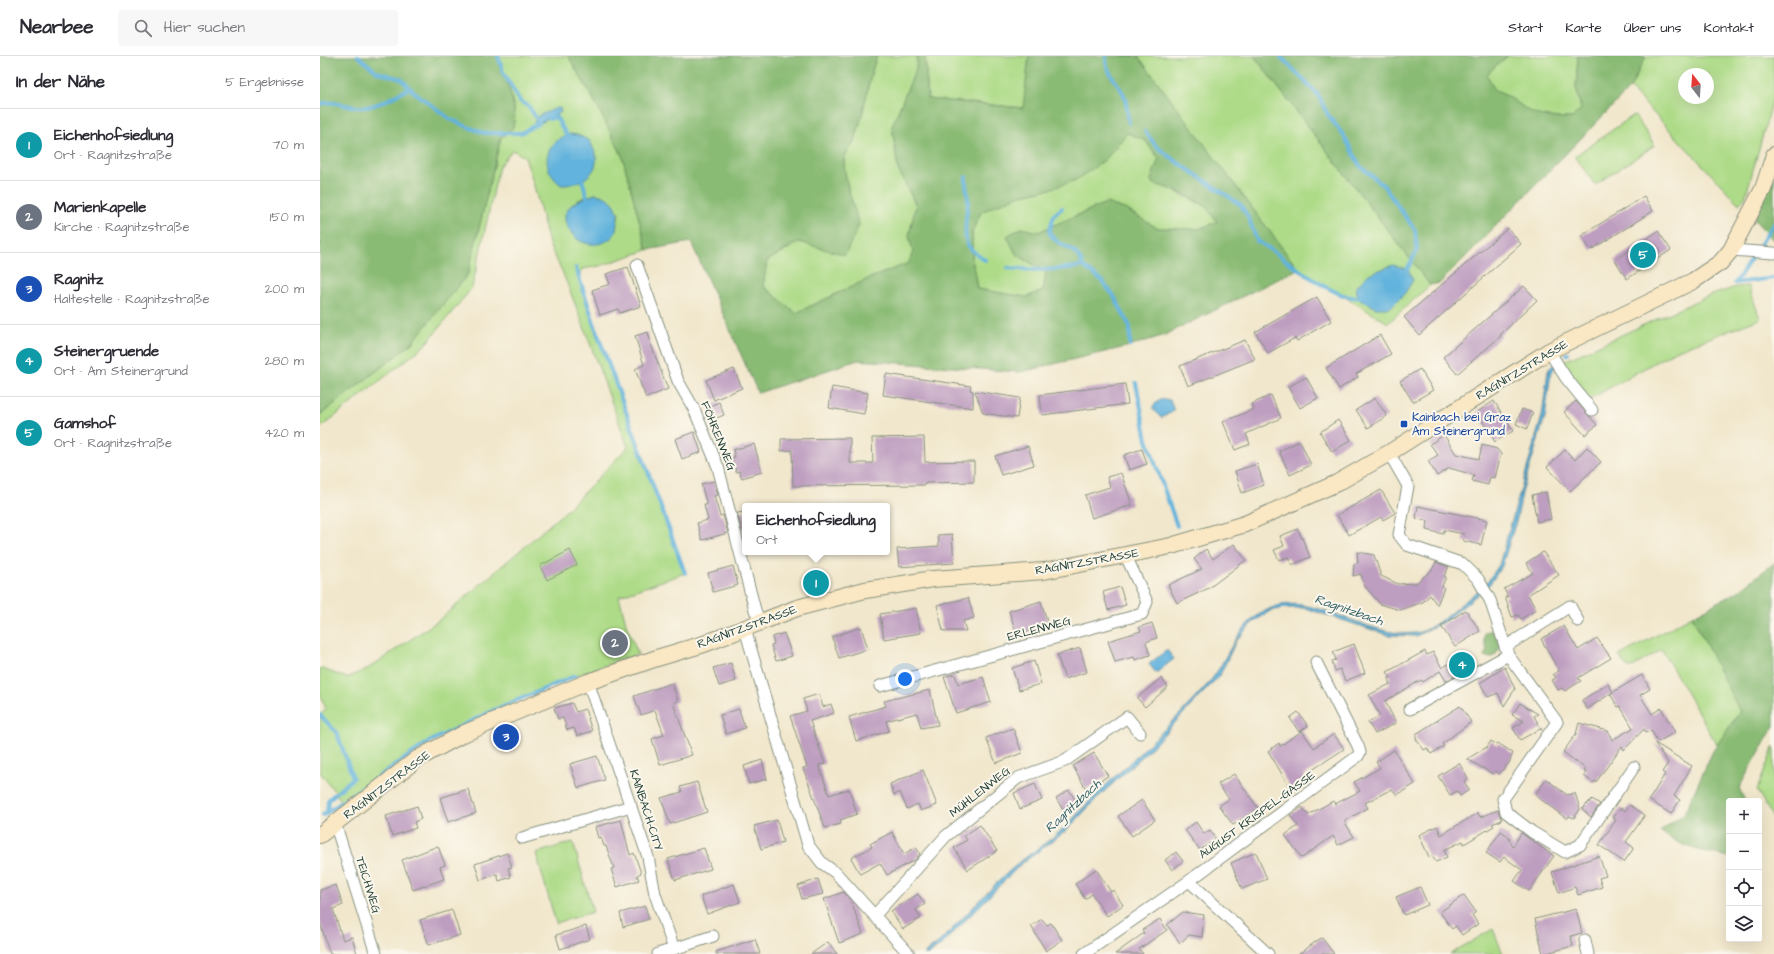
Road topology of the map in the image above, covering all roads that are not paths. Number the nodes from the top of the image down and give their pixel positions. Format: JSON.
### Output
{"nodes":[{"id":1,"x":1774,"y":155,"type":"edge"},
{"id":2,"x":1738,"y":250,"type":"junction"},
{"id":3,"x":1772,"y":253,"type":"edge"},
{"id":4,"x":637,"y":265,"type":"dead end"},
{"id":5,"x":1555,"y":360,"type":"junction"},
{"id":6,"x":1592,"y":410,"type":"dead end"},
{"id":7,"x":1389,"y":453,"type":"junction"},
{"id":8,"x":1126,"y":556,"type":"junction"},
{"id":9,"x":1578,"y":621,"type":"dead end"},
{"id":10,"x":760,"y":623,"type":"junction"},
{"id":11,"x":745,"y":629,"type":"junction"},
{"id":12,"x":1506,"y":651,"type":"junction"},
{"id":13,"x":1316,"y":662,"type":"dead end"},
{"id":14,"x":588,"y":682,"type":"junction"},
{"id":15,"x":880,"y":686,"type":"dead end"},
{"id":16,"x":1410,"y":709,"type":"dead end"},
{"id":17,"x":1140,"y":733,"type":"dead end"},
{"id":18,"x":1634,"y":767,"type":"dead end"},
{"id":19,"x":631,"y":806,"type":"junction"},
{"id":20,"x":335,"y":824,"type":"junction"},
{"id":21,"x":320,"y":835,"type":"edge"},
{"id":22,"x":522,"y":838,"type":"dead end"},
{"id":23,"x":1189,"y":881,"type":"junction"},
{"id":24,"x":875,"y":915,"type":"junction"},
{"id":25,"x":713,"y":936,"type":"dead end"},
{"id":26,"x":1585,"y":940,"type":"dead end"},
{"id":27,"x":674,"y":949,"type":"junction"},
{"id":28,"x":908,"y":952,"type":"edge"},
{"id":29,"x":376,"y":954,"type":"edge"},
{"id":30,"x":658,"y":954,"type":"edge"},
{"id":31,"x":1084,"y":954,"type":"edge"},
{"id":32,"x":1268,"y":954,"type":"edge"},
{"id":33,"x":1588,"y":954,"type":"edge"}],
"edges":[{"from":1,"to":2,"type":"main road","name":"RAGNITZSTRASSE"},
{"from":2,"to":3,"type":"street"},
{"from":2,"to":5,"type":"main road","name":"RAGNITZSTRASSE"},
{"from":4,"to":10,"type":"street","name":"FÖHRENWEG"},
{"from":5,"to":6,"type":"street"},
{"from":5,"to":7,"type":"main road","name":"RAGNITZSTRASSE"},
{"from":7,"to":8,"type":"main road","name":"RAGNITZSTRASSE"},
{"from":7,"to":12,"type":"street"},
{"from":8,"to":10,"type":"main road","name":"RAGNITZSTRASSE"},
{"from":8,"to":15,"type":"street","name":"ERLENWEG"},
{"from":9,"to":12,"type":"street"},
{"from":10,"to":11,"type":"main road","name":"RAGNITZSTRASSE"},
{"from":11,"to":14,"type":"main road","name":"RAGNITZSTRASSE"},
{"from":11,"to":24,"type":"street"},
{"from":12,"to":16,"type":"street"},
{"from":12,"to":18,"type":"street"},
{"from":13,"to":23,"type":"street","name":"AUGUST KRISPEL-GASSE"},
{"from":14,"to":19,"type":"street","name":"KAINBACH-CITY"},
{"from":14,"to":20,"type":"main road","name":"RAGNITZSTRASSE"},
{"from":17,"to":24,"type":"street","name":"MÜHLENWEG"},
{"from":19,"to":22,"type":"street"},
{"from":19,"to":27,"type":"street","name":"KAINBACH-CITY"},
{"from":20,"to":21,"type":"main road","name":"RAGNITZSTRASSE"},
{"from":20,"to":29,"type":"street","name":"TEICHWEG"},
{"from":23,"to":31,"type":"street","name":"AUGUST KRISPEL-GASSE"},
{"from":23,"to":32,"type":"street"},
{"from":24,"to":28,"type":"street"},
{"from":25,"to":27,"type":"street"},
{"from":26,"to":33,"type":"street"},
{"from":27,"to":30,"type":"street"}]}
